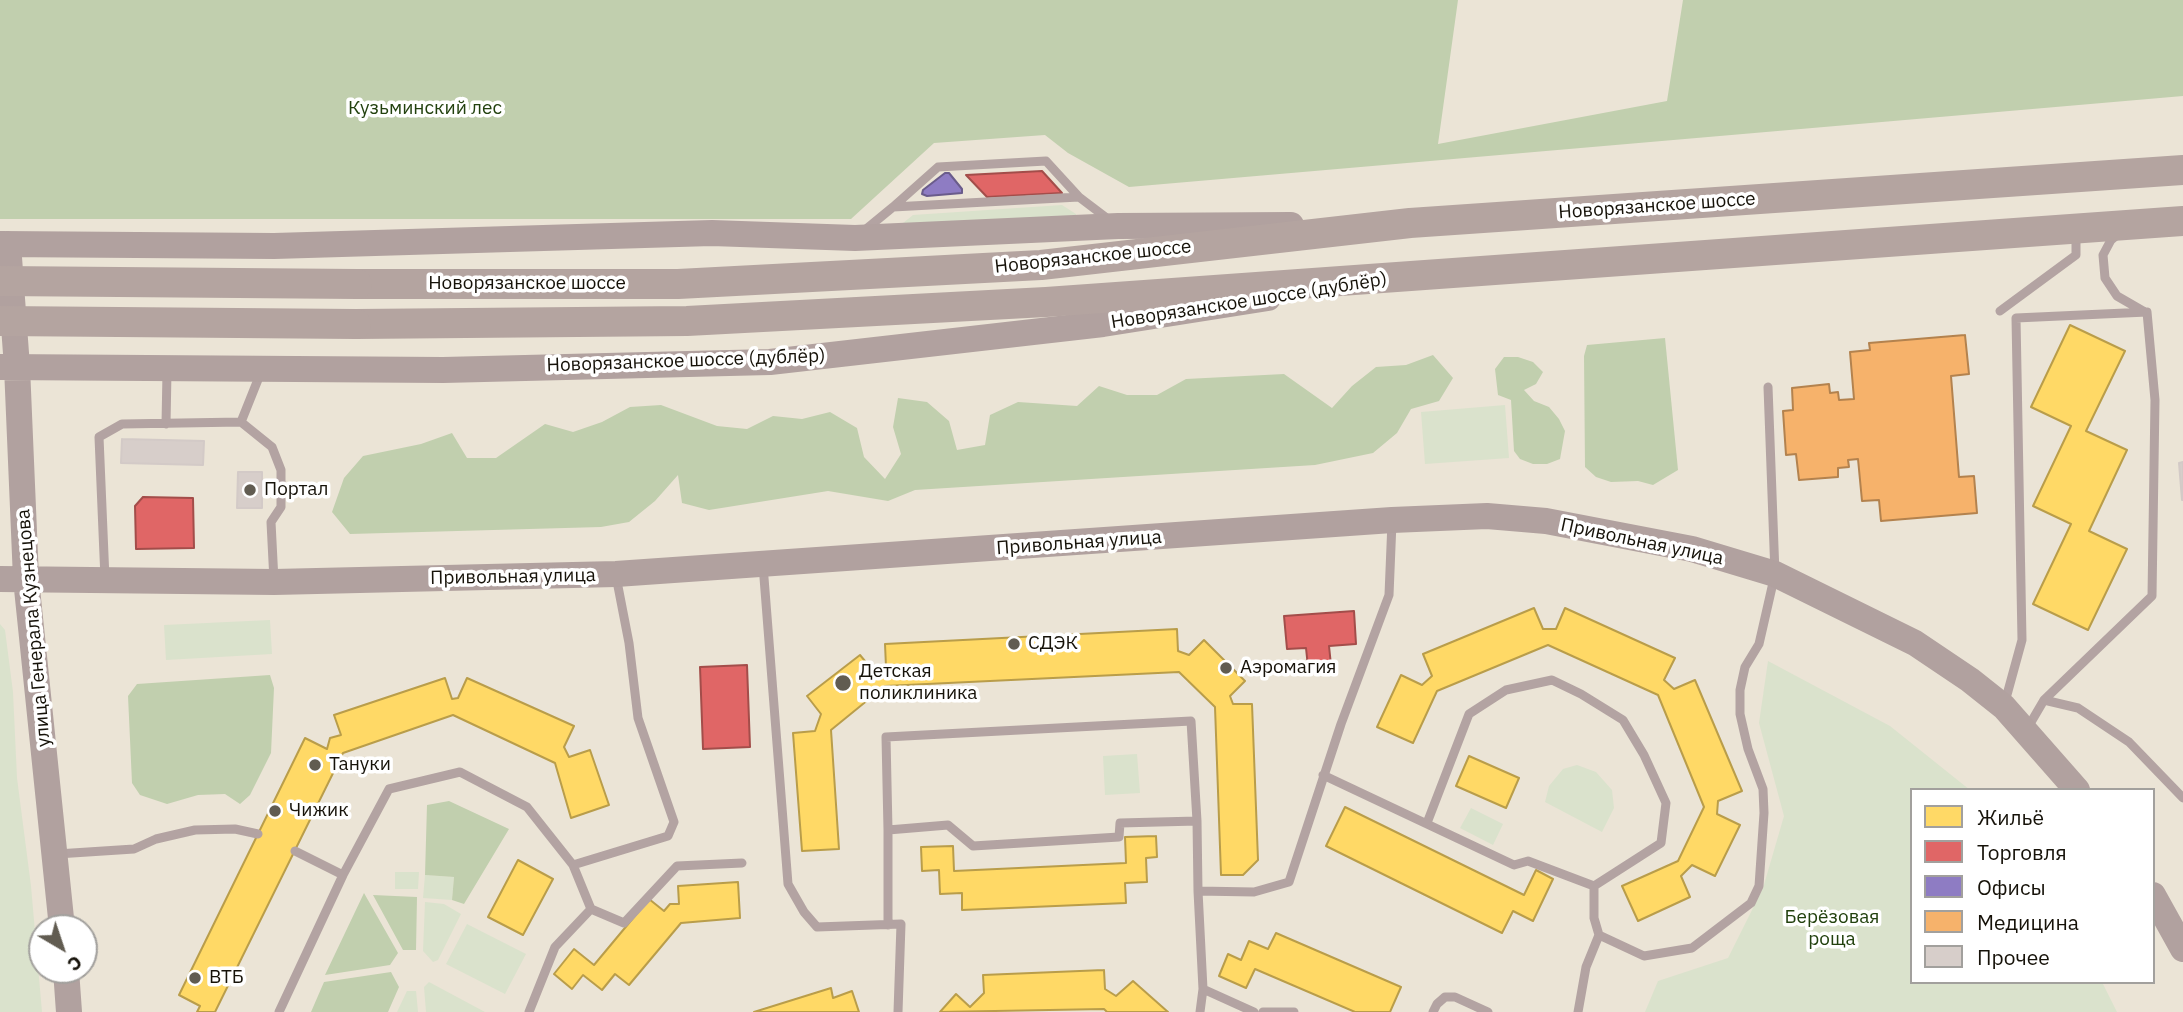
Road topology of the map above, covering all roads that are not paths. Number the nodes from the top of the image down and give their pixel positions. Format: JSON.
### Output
{"nodes":[{"id":1,"x":1022,"y":162,"type":"junction"},
{"id":2,"x":1001,"y":163,"type":"junction"},
{"id":3,"x":976,"y":165,"type":"junction"},
{"id":4,"x":2183,"y":170,"type":"edge"},
{"id":5,"x":1030,"y":172,"type":"dead end"},
{"id":6,"x":1009,"y":173,"type":"dead end"},
{"id":7,"x":985,"y":174,"type":"dead end"},
{"id":8,"x":1079,"y":197,"type":"junction"},
{"id":9,"x":893,"y":207,"type":"junction"},
{"id":10,"x":2183,"y":221,"type":"edge"},
{"id":11,"x":1390,"y":225,"type":"junction"},
{"id":12,"x":2129,"y":225,"type":"junction"},
{"id":13,"x":1118,"y":226,"type":"junction"},
{"id":14,"x":2076,"y":228,"type":"junction"},
{"id":15,"x":855,"y":238,"type":"junction"},
{"id":16,"x":4,"y":244,"type":"edge"},
{"id":17,"x":1408,"y":276,"type":"junction"},
{"id":18,"x":0,"y":281,"type":"edge"},
{"id":19,"x":2000,"y":311,"type":"dead end"},
{"id":20,"x":2145,"y":312,"type":"junction"},
{"id":21,"x":0,"y":321,"type":"edge"},
{"id":22,"x":168,"y":366,"type":"junction"},
{"id":23,"x":9,"y":367,"type":"edge"},
{"id":24,"x":262,"y":367,"type":"junction"},
{"id":25,"x":1768,"y":387,"type":"dead end"},
{"id":26,"x":241,"y":422,"type":"junction"},
{"id":27,"x":166,"y":424,"type":"junction"},
{"id":28,"x":1392,"y":520,"type":"junction"},
{"id":29,"x":763,"y":565,"type":"junction"},
{"id":30,"x":616,"y":574,"type":"junction"},
{"id":31,"x":1775,"y":575,"type":"junction"},
{"id":32,"x":13,"y":579,"type":"edge"},
{"id":33,"x":105,"y":580,"type":"junction"},
{"id":34,"x":274,"y":582,"type":"junction"},
{"id":35,"x":2044,"y":700,"type":"junction"},
{"id":36,"x":2004,"y":707,"type":"junction"},
{"id":37,"x":2026,"y":731,"type":"junction"},
{"id":38,"x":1323,"y":775,"type":"junction"},
{"id":39,"x":2075,"y":788,"type":"edge"},
{"id":40,"x":2183,"y":798,"type":"edge"},
{"id":41,"x":1196,"y":821,"type":"junction"},
{"id":42,"x":1427,"y":823,"type":"junction"},
{"id":43,"x":888,"y":830,"type":"junction"},
{"id":44,"x":258,"y":834,"type":"dead end"},
{"id":45,"x":295,"y":851,"type":"dead end"},
{"id":46,"x":56,"y":854,"type":"junction"},
{"id":47,"x":742,"y":863,"type":"dead end"},
{"id":48,"x":573,"y":865,"type":"junction"},
{"id":49,"x":343,"y":875,"type":"junction"},
{"id":50,"x":1594,"y":886,"type":"junction"},
{"id":51,"x":1198,"y":891,"type":"junction"},
{"id":52,"x":2155,"y":899,"type":"edge"},
{"id":53,"x":591,"y":909,"type":"junction"},
{"id":54,"x":61,"y":914,"type":"edge"},
{"id":55,"x":888,"y":925,"type":"junction"},
{"id":56,"x":1599,"y":935,"type":"junction"},
{"id":57,"x":2183,"y":948,"type":"edge"},
{"id":58,"x":66,"y":984,"type":"edge"},
{"id":59,"x":1203,"y":989,"type":"junction"},
{"id":60,"x":69,"y":1012,"type":"edge"},
{"id":61,"x":279,"y":1012,"type":"edge"},
{"id":62,"x":529,"y":1012,"type":"edge"},
{"id":63,"x":898,"y":1012,"type":"edge"},
{"id":64,"x":1200,"y":1012,"type":"edge"},
{"id":65,"x":1254,"y":1012,"type":"edge"},
{"id":66,"x":1263,"y":1012,"type":"edge"},
{"id":67,"x":1294,"y":1012,"type":"edge"},
{"id":68,"x":1433,"y":1012,"type":"edge"},
{"id":69,"x":1488,"y":1012,"type":"edge"},
{"id":70,"x":1578,"y":1012,"type":"edge"}],
"edges":[{"from":1,"to":2,"type":"lane"},
{"from":1,"to":5,"type":"lane"},
{"from":1,"to":8,"type":"lane"},
{"from":2,"to":3,"type":"lane"},
{"from":2,"to":6,"type":"lane"},
{"from":3,"to":7,"type":"lane"},
{"from":3,"to":9,"type":"lane"},
{"from":4,"to":11,"type":"highway","name":"Новорязанское шоссе"},
{"from":8,"to":9,"type":"lane"},
{"from":8,"to":13,"type":"lane"},
{"from":9,"to":15,"type":"lane"},
{"from":10,"to":12,"type":"highway","name":"Новорязанское шоссе"},
{"from":11,"to":13,"type":"main road"},
{"from":11,"to":18,"type":"highway","name":"Новорязанское шоссе","bridge":true},
{"from":12,"to":14,"type":"highway","name":"Новорязанское шоссе"},
{"from":12,"to":20,"type":"lane"},
{"from":13,"to":15,"type":"main road"},
{"from":14,"to":17,"type":"highway","name":"Новорязанское шоссе"},
{"from":14,"to":19,"type":"lane"},
{"from":15,"to":16,"type":"main road"},
{"from":16,"to":23,"type":"main road","name":"улица Генерала Кузнецова"},
{"from":17,"to":21,"type":"highway","name":"Новорязанское шоссе","bridge":true},
{"from":17,"to":24,"type":"main road","name":"Новорязанское шоссе (дублёр)"},
{"from":20,"to":35,"type":"lane"},
{"from":20,"to":36,"type":"lane"},
{"from":22,"to":23,"type":"main road","name":"Новорязанское шоссе (дублёр)"},
{"from":22,"to":24,"type":"main road","name":"Новорязанское шоссе (дублёр)"},
{"from":22,"to":27,"type":"lane"},
{"from":23,"to":32,"type":"main road","name":"улица Генерала Кузнецова"},
{"from":24,"to":26,"type":"lane"},
{"from":25,"to":31,"type":"lane"},
{"from":26,"to":27,"type":"lane"},
{"from":26,"to":34,"type":"lane"},
{"from":27,"to":33,"type":"lane"},
{"from":28,"to":29,"type":"main road","name":"Привольная улица"},
{"from":28,"to":31,"type":"main road","name":"Привольная улица"},
{"from":28,"to":38,"type":"lane"},
{"from":29,"to":30,"type":"main road","name":"Привольная улица"},
{"from":29,"to":55,"type":"lane"},
{"from":30,"to":34,"type":"main road","name":"Привольная улица"},
{"from":30,"to":48,"type":"lane"},
{"from":31,"to":36,"type":"main road","name":"Привольная улица"},
{"from":31,"to":56,"type":"lane"},
{"from":32,"to":33,"type":"main road","name":"Привольная улица"},
{"from":32,"to":46,"type":"main road","name":"улица Генерала Кузнецова"},
{"from":33,"to":34,"type":"main road","name":"Привольная улица"},
{"from":35,"to":37,"type":"lane"},
{"from":35,"to":40,"type":"lane"},
{"from":36,"to":37,"type":"main road","name":"Привольная улица"},
{"from":37,"to":39,"type":"main road","name":"Привольная улица"},
{"from":38,"to":42,"type":"lane"},
{"from":38,"to":51,"type":"lane"},
{"from":41,"to":43,"type":"lane"},
{"from":41,"to":43,"type":"lane"},
{"from":41,"to":51,"type":"lane"},
{"from":42,"to":50,"type":"lane"},
{"from":42,"to":50,"type":"lane"},
{"from":43,"to":55,"type":"lane"},
{"from":44,"to":46,"type":"lane"},
{"from":45,"to":49,"type":"lane"},
{"from":46,"to":54,"type":"main road","name":"улица Генерала Кузнецова"},
{"from":47,"to":53,"type":"lane"},
{"from":48,"to":49,"type":"lane"},
{"from":48,"to":53,"type":"lane"},
{"from":49,"to":61,"type":"lane"},
{"from":50,"to":56,"type":"lane"},
{"from":51,"to":59,"type":"lane"},
{"from":52,"to":57,"type":"main road"},
{"from":53,"to":62,"type":"lane"},
{"from":55,"to":63,"type":"lane"},
{"from":56,"to":70,"type":"lane"},
{"from":58,"to":60,"type":"main road"},
{"from":59,"to":64,"type":"lane"},
{"from":59,"to":65,"type":"lane"},
{"from":66,"to":67,"type":"lane"},
{"from":68,"to":69,"type":"lane"}]}
